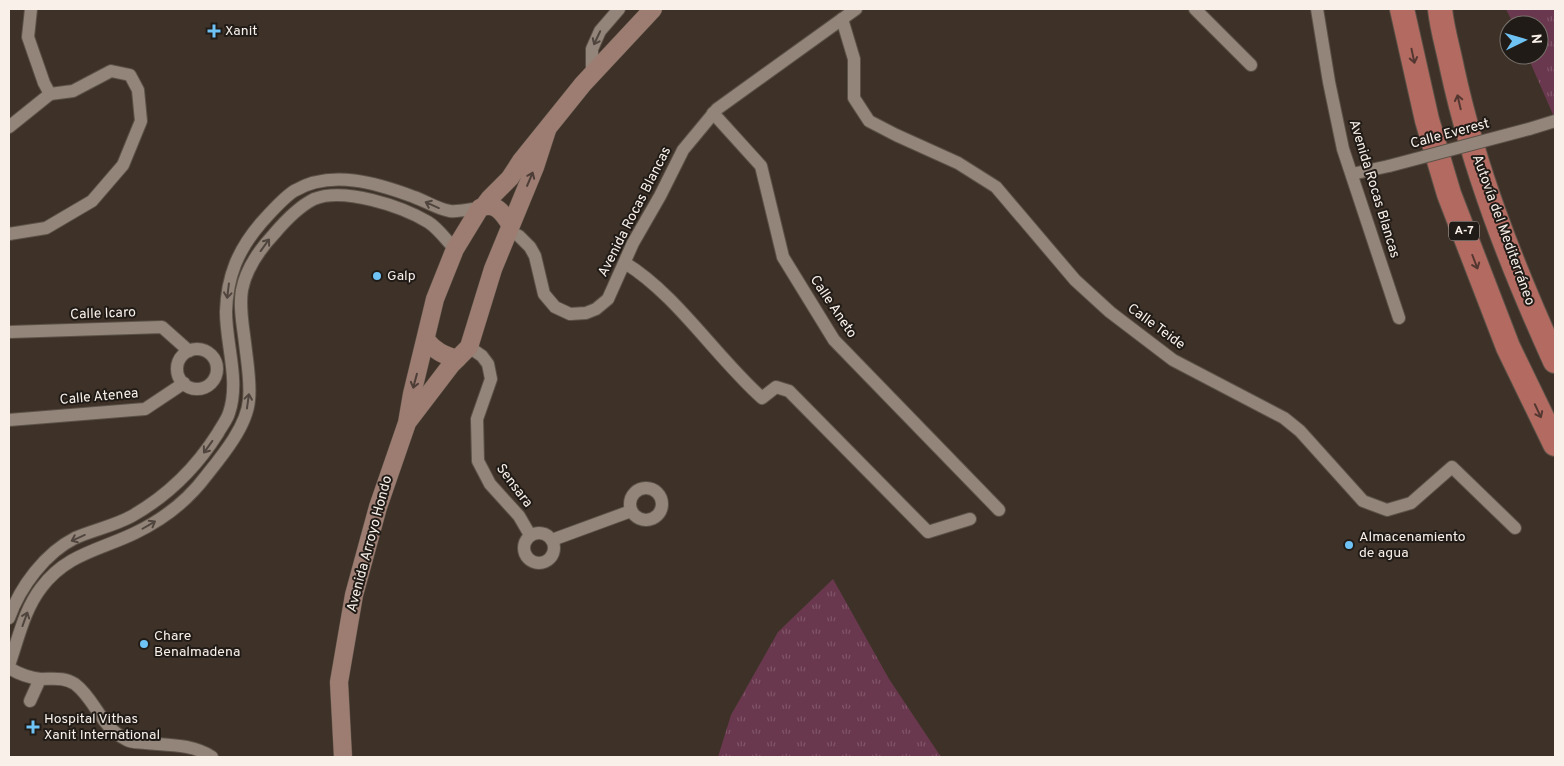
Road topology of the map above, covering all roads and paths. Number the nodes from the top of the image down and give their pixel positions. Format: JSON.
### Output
{"nodes":[{"id":1,"x":31,"y":9,"type":"edge"},
{"id":2,"x":619,"y":9,"type":"edge"},
{"id":3,"x":653,"y":9,"type":"edge"},
{"id":4,"x":856,"y":9,"type":"edge"},
{"id":5,"x":1195,"y":9,"type":"edge"},
{"id":6,"x":1317,"y":9,"type":"edge"},
{"id":7,"x":1402,"y":9,"type":"edge"},
{"id":8,"x":1440,"y":9,"type":"edge"},
{"id":9,"x":842,"y":19,"type":"junction"},
{"id":10,"x":1251,"y":65,"type":"dead end"},
{"id":11,"x":592,"y":74,"type":"junction"},
{"id":12,"x":50,"y":94,"type":"junction"},
{"id":13,"x":714,"y":113,"type":"junction"},
{"id":14,"x":1555,"y":121,"type":"edge"},
{"id":15,"x":9,"y":127,"type":"edge"},
{"id":16,"x":547,"y":130,"type":"junction"},
{"id":17,"x":1352,"y":174,"type":"junction"},
{"id":18,"x":482,"y":207,"type":"junction"},
{"id":19,"x":510,"y":228,"type":"junction"},
{"id":20,"x":9,"y":234,"type":"edge"},
{"id":21,"x":455,"y":249,"type":"junction"},
{"id":22,"x":625,"y":263,"type":"junction"},
{"id":23,"x":1399,"y":318,"type":"dead end"},
{"id":24,"x":9,"y":332,"type":"edge"},
{"id":25,"x":426,"y":340,"type":"junction"},
{"id":26,"x":229,"y":347,"type":"junction"},
{"id":27,"x":189,"y":351,"type":"junction"},
{"id":28,"x":463,"y":353,"type":"junction"},
{"id":29,"x":213,"y":357,"type":"junction"},
{"id":30,"x":1555,"y":360,"type":"edge"},
{"id":31,"x":215,"y":378,"type":"junction"},
{"id":32,"x":184,"y":383,"type":"junction"},
{"id":33,"x":233,"y":387,"type":"junction"},
{"id":34,"x":9,"y":420,"type":"edge"},
{"id":35,"x":407,"y":423,"type":"junction"},
{"id":36,"x":1555,"y":444,"type":"edge"},
{"id":37,"x":999,"y":510,"type":"dead end"},
{"id":38,"x":632,"y":511,"type":"dead end"},
{"id":39,"x":970,"y":519,"type":"dead end"},
{"id":40,"x":1515,"y":528,"type":"dead end"},
{"id":41,"x":530,"y":535,"type":"junction"},
{"id":42,"x":552,"y":540,"type":"junction"},
{"id":43,"x":9,"y":618,"type":"edge"},
{"id":44,"x":9,"y":667,"type":"edge"},
{"id":45,"x":40,"y":679,"type":"junction"},
{"id":46,"x":30,"y":701,"type":"dead end"},
{"id":47,"x":212,"y":757,"type":"edge"},
{"id":48,"x":344,"y":757,"type":"edge"}],
"edges":[{"from":1,"to":12,"type":"street"},
{"from":2,"to":11,"type":"street","one_way":true},
{"from":3,"to":11,"type":"main road"},
{"from":4,"to":9,"type":"street","name":"Avenida Rocas Blancas"},
{"from":5,"to":10,"type":"street"},
{"from":6,"to":17,"type":"street","name":"Avenida Rocas Blancas"},
{"from":7,"to":36,"type":"highway","number":"A-7","one_way":true},
{"from":30,"to":8,"type":"highway","name":"Autovía del Mediterráneo","number":"A-7","one_way":true},
{"from":9,"to":13,"type":"street","name":"Avenida Rocas Blancas"},
{"from":9,"to":40,"type":"street","name":"Calle Teide"},
{"from":11,"to":16,"type":"main road"},
{"from":12,"to":15,"type":"street"},
{"from":12,"to":20,"type":"street"},
{"from":13,"to":22,"type":"street","name":"Avenida Rocas Blancas"},
{"from":13,"to":37,"type":"street","name":"Calle Aneto"},
{"from":14,"to":17,"type":"street","name":"Calle Everest","bridge":true},
{"from":16,"to":18,"type":"main road"},
{"from":19,"to":16,"type":"main road","one_way":true},
{"from":17,"to":23,"type":"street","name":"Avenida Rocas Blancas"},
{"from":18,"to":19,"type":"main road"},
{"from":18,"to":21,"type":"main road","name":"Avenida Arroyo Hondo"},
{"from":18,"to":26,"type":"street","one_way":true},
{"from":19,"to":22,"type":"street","name":"Avenida Rocas Blancas"},
{"from":19,"to":28,"type":"main road"},
{"from":21,"to":25,"type":"main road","name":"Avenida Arroyo Hondo"},
{"from":44,"to":21,"type":"street","one_way":true},
{"from":22,"to":39,"type":"street"},
{"from":24,"to":27,"type":"street","name":"Calle Icaro"},
{"from":25,"to":28,"type":"main road"},
{"from":25,"to":35,"type":"main road","name":"Avenida Arroyo Hondo","one_way":true},
{"from":26,"to":29,"type":"street"},
{"from":26,"to":33,"type":"street"},
{"from":27,"to":29,"type":"street"},
{"from":27,"to":32,"type":"street"},
{"from":28,"to":35,"type":"main road","name":"Avenida Arroyo Hondo"},
{"from":28,"to":41,"type":"street","name":"Sensara"},
{"from":29,"to":31,"type":"street"},
{"from":31,"to":32,"type":"street"},
{"from":31,"to":33,"type":"street"},
{"from":32,"to":34,"type":"street","name":"Calle Atenea"},
{"from":33,"to":43,"type":"street","one_way":true},
{"from":35,"to":48,"type":"main road","name":"Avenida Arroyo Hondo"},
{"from":38,"to":42,"type":"street"},
{"from":41,"to":42,"type":"street"},
{"from":41,"to":42,"type":"street"},
{"from":44,"to":45,"type":"street"},
{"from":45,"to":46,"type":"street"},
{"from":45,"to":47,"type":"street"}]}
